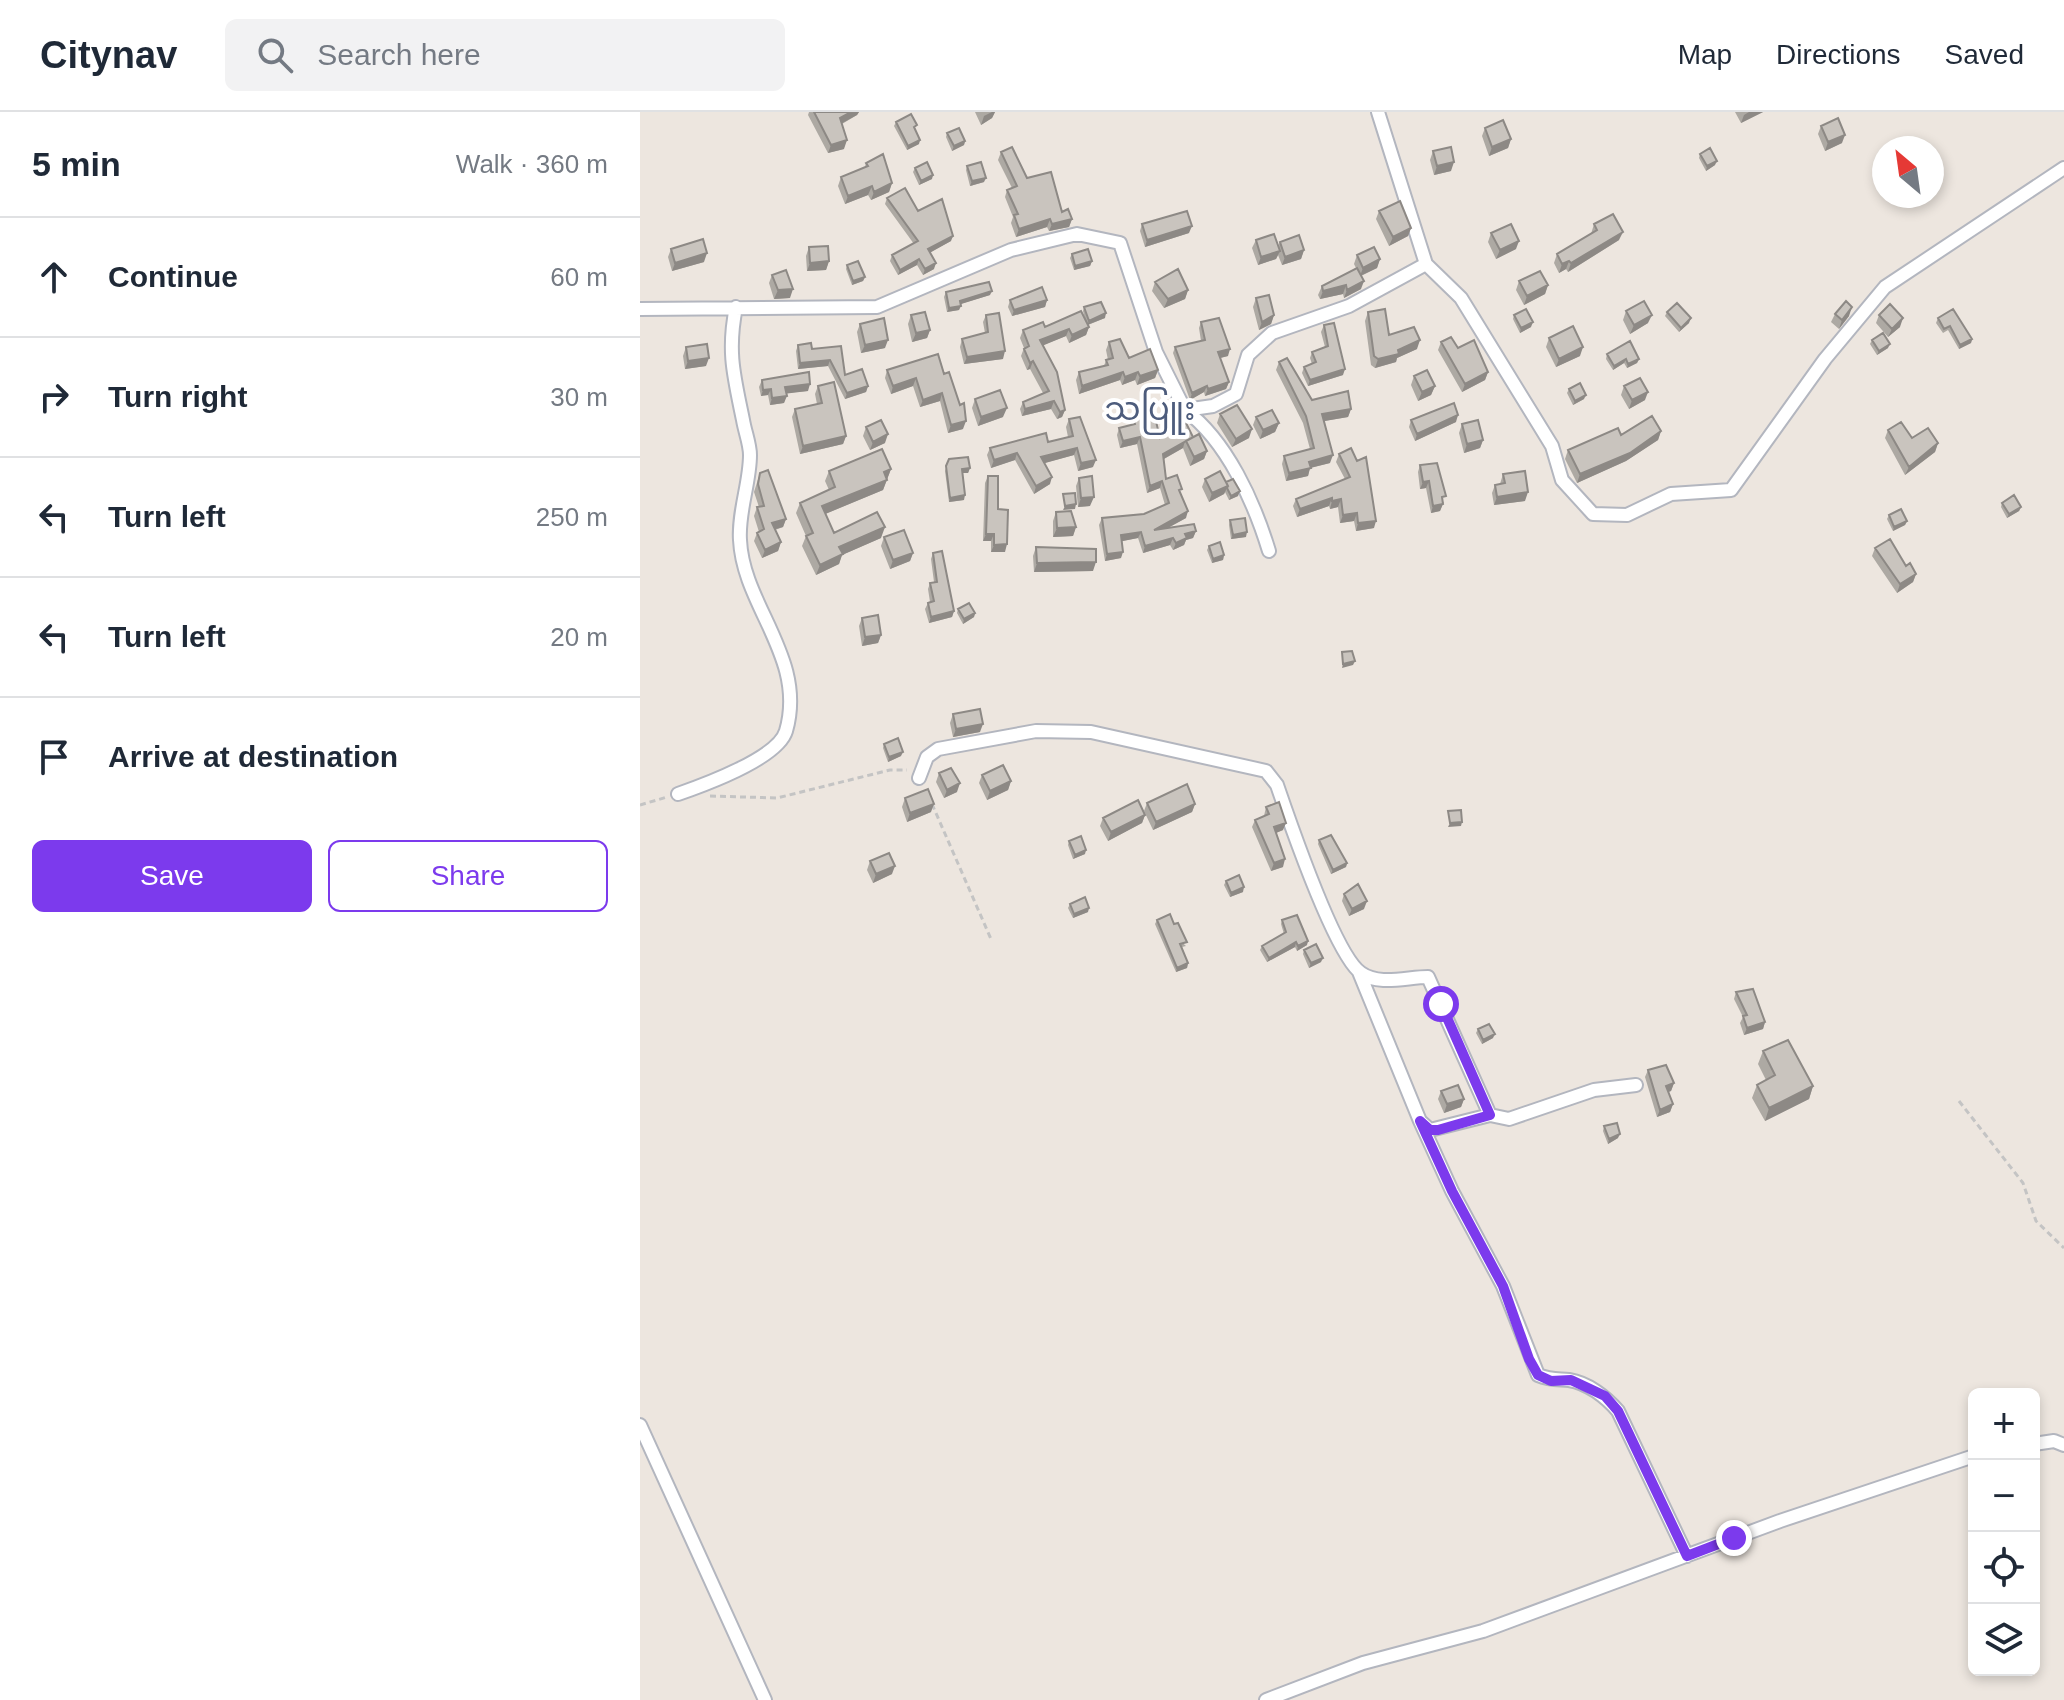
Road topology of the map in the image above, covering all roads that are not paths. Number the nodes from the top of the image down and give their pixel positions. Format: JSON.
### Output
{"nodes":[{"id":1,"x":1378,"y":112,"type":"edge"},
{"id":2,"x":2064,"y":168,"type":"edge"},
{"id":3,"x":1426,"y":264,"type":"junction"},
{"id":4,"x":736,"y":307,"type":"junction"},
{"id":5,"x":640,"y":309,"type":"edge"},
{"id":6,"x":1185,"y":410,"type":"junction"},
{"id":7,"x":1269,"y":551,"type":"dead end"},
{"id":8,"x":919,"y":778,"type":"road end"},
{"id":9,"x":678,"y":794,"type":"road end"},
{"id":10,"x":1359,"y":972,"type":"junction"},
{"id":11,"x":1636,"y":1085,"type":"dead end"},
{"id":12,"x":1490,"y":1115,"type":"junction"},
{"id":13,"x":1420,"y":1121,"type":"junction"},
{"id":14,"x":640,"y":1425,"type":"edge"},
{"id":15,"x":2040,"y":1443,"type":"edge"},
{"id":16,"x":2064,"y":1445,"type":"edge"},
{"id":17,"x":1968,"y":1458,"type":"edge"},
{"id":18,"x":1687,"y":1556,"type":"junction"},
{"id":19,"x":765,"y":1700,"type":"edge"},
{"id":20,"x":1266,"y":1700,"type":"edge"}],
"edges":[{"from":1,"to":3,"type":"street"},
{"from":2,"to":3,"type":"street"},
{"from":3,"to":6,"type":"street"},
{"from":4,"to":5,"type":"street"},
{"from":4,"to":6,"type":"street"},
{"from":4,"to":9,"type":"street"},
{"from":6,"to":7,"type":"street"},
{"from":8,"to":10,"type":"street"},
{"from":10,"to":12,"type":"street"},
{"from":10,"to":13,"type":"street"},
{"from":11,"to":12,"type":"street"},
{"from":12,"to":13,"type":"street"},
{"from":13,"to":18,"type":"street"},
{"from":14,"to":19,"type":"street"},
{"from":15,"to":16,"type":"street"},
{"from":17,"to":18,"type":"street"},
{"from":18,"to":20,"type":"street"}]}
